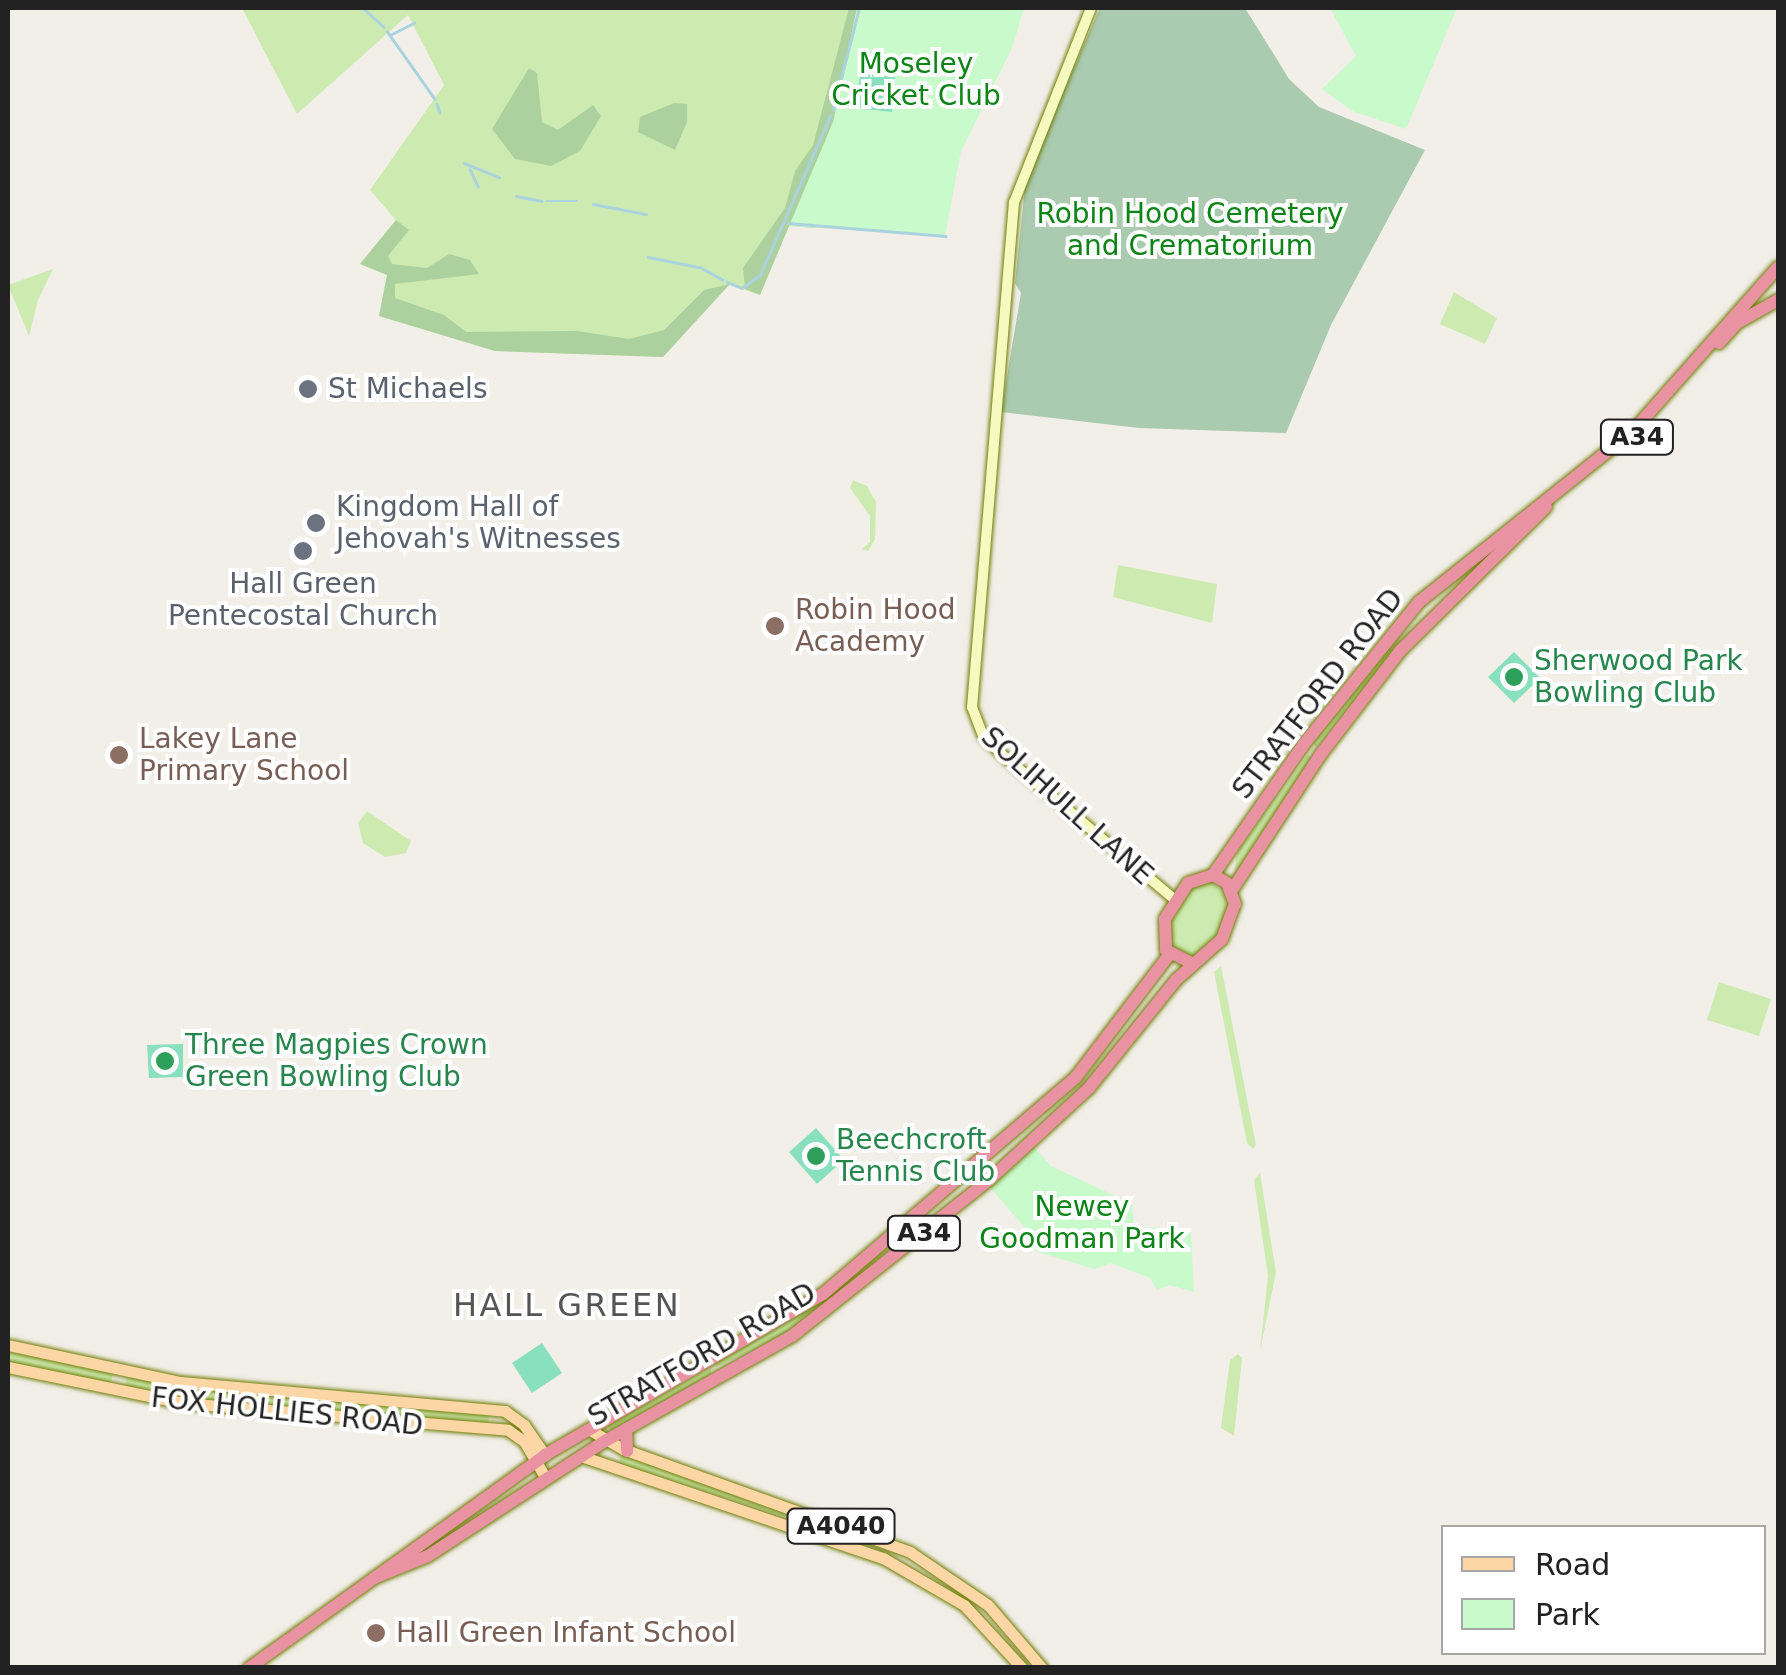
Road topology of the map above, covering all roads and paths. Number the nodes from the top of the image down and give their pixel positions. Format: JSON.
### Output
{"nodes":[{"id":1,"x":1091,"y":8,"type":"edge"},
{"id":2,"x":1778,"y":267,"type":"edge"},
{"id":3,"x":1778,"y":300,"type":"edge"},
{"id":4,"x":1479,"y":559,"type":"junction"},
{"id":5,"x":1420,"y":602,"type":"junction"},
{"id":6,"x":1433,"y":616,"type":"junction"},
{"id":7,"x":1386,"y":639,"type":"junction"},
{"id":8,"x":1400,"y":650,"type":"junction"},
{"id":9,"x":1304,"y":744,"type":"junction"},
{"id":10,"x":1321,"y":754,"type":"junction"},
{"id":11,"x":1213,"y":875,"type":"junction"},
{"id":12,"x":1232,"y":890,"type":"junction"},
{"id":13,"x":1174,"y":899,"type":"junction"},
{"id":14,"x":1169,"y":956,"type":"junction"},
{"id":15,"x":1194,"y":964,"type":"junction"},
{"id":16,"x":936,"y":1199,"type":"junction"},
{"id":17,"x":947,"y":1213,"type":"junction"},
{"id":18,"x":8,"y":1345,"type":"edge"},
{"id":19,"x":710,"y":1363,"type":"junction"},
{"id":20,"x":8,"y":1367,"type":"edge"},
{"id":21,"x":124,"y":1372,"type":"junction"},
{"id":22,"x":718,"y":1377,"type":"junction"},
{"id":23,"x":263,"y":1388,"type":"junction"},
{"id":24,"x":120,"y":1393,"type":"junction"},
{"id":25,"x":261,"y":1410,"type":"junction"},
{"id":26,"x":494,"y":1410,"type":"junction"},
{"id":27,"x":491,"y":1429,"type":"junction"},
{"id":28,"x":626,"y":1429,"type":"junction"},
{"id":29,"x":590,"y":1430,"type":"junction"},
{"id":30,"x":604,"y":1441,"type":"junction"},
{"id":31,"x":625,"y":1450,"type":"junction"},
{"id":32,"x":581,"y":1456,"type":"junction"},
{"id":33,"x":541,"y":1458,"type":"junction"},
{"id":34,"x":614,"y":1468,"type":"junction"},
{"id":35,"x":545,"y":1477,"type":"junction"},
{"id":36,"x":842,"y":1527,"type":"junction"},
{"id":37,"x":838,"y":1543,"type":"junction"},
{"id":38,"x":407,"y":1561,"type":"junction"},
{"id":39,"x":966,"y":1586,"type":"junction"},
{"id":40,"x":957,"y":1600,"type":"junction"},
{"id":41,"x":1022,"y":1644,"type":"junction"},
{"id":42,"x":1011,"y":1653,"type":"junction"},
{"id":43,"x":249,"y":1668,"type":"edge"},
{"id":44,"x":1022,"y":1668,"type":"edge"},
{"id":45,"x":1042,"y":1668,"type":"edge"}],
"edges":[{"from":1,"to":13,"type":"main road","name":"SOLIHULL LANE"},
{"from":2,"to":4,"type":"highway","name":"STRATFORD ROAD","number":"A34"},
{"from":3,"to":4,"type":"highway","number":"A34"},
{"from":4,"to":5,"type":"highway","name":"STRATFORD ROAD","number":"A34"},
{"from":4,"to":6,"type":"highway","name":"STRATFORD ROAD","number":"A34"},
{"from":5,"to":6,"type":"highway"},
{"from":5,"to":7,"type":"highway","name":"STRATFORD ROAD","number":"A34"},
{"from":6,"to":8,"type":"highway","name":"STRATFORD ROAD","number":"A34"},
{"from":7,"to":8,"type":"highway"},
{"from":7,"to":9,"type":"highway","name":"STRATFORD ROAD","number":"A34"},
{"from":8,"to":10,"type":"highway","name":"STRATFORD ROAD","number":"A34"},
{"from":9,"to":10,"type":"highway"},
{"from":9,"to":11,"type":"highway","name":"STRATFORD ROAD","number":"A34"},
{"from":10,"to":12,"type":"highway","name":"STRATFORD ROAD","number":"A34"},
{"from":11,"to":12,"type":"highway"},
{"from":11,"to":13,"type":"highway"},
{"from":12,"to":15,"type":"highway"},
{"from":13,"to":14,"type":"highway"},
{"from":14,"to":15,"type":"highway"},
{"from":14,"to":16,"type":"highway","name":"STRATFORD ROAD","number":"A34"},
{"from":15,"to":17,"type":"highway","name":"STRATFORD ROAD","number":"A34"},
{"from":16,"to":17,"type":"highway"},
{"from":16,"to":19,"type":"highway","name":"STRATFORD ROAD","number":"A34"},
{"from":17,"to":22,"type":"highway","name":"STRATFORD ROAD","number":"A34"},
{"from":18,"to":21,"type":"main road","name":"FOX HOLLIES ROAD"},
{"from":19,"to":22,"type":"highway"},
{"from":19,"to":29,"type":"highway","name":"STRATFORD ROAD","number":"A34"},
{"from":20,"to":24,"type":"main road","name":"FOX HOLLIES ROAD"},
{"from":21,"to":23,"type":"main road","name":"FOX HOLLIES ROAD"},
{"from":21,"to":24,"type":"main road"},
{"from":22,"to":28,"type":"highway","name":"STRATFORD ROAD","number":"A34"},
{"from":23,"to":25,"type":"main road"},
{"from":23,"to":26,"type":"main road","name":"FOX HOLLIES ROAD"},
{"from":24,"to":25,"type":"main road","name":"FOX HOLLIES ROAD"},
{"from":25,"to":27,"type":"main road","name":"FOX HOLLIES ROAD"},
{"from":26,"to":27,"type":"main road"},
{"from":26,"to":33,"type":"main road","name":"FOX HOLLIES ROAD"},
{"from":27,"to":33,"type":"main road","name":"FOX HOLLIES ROAD"},
{"from":28,"to":30,"type":"highway","name":"STRATFORD ROAD","number":"A34"},
{"from":28,"to":31,"type":"highway"},
{"from":29,"to":30,"type":"main road","number":"A4040"},
{"from":29,"to":33,"type":"highway","name":"STRATFORD ROAD","number":"A34"},
{"from":30,"to":31,"type":"main road","number":"A4040"},
{"from":30,"to":32,"type":"highway","name":"STRATFORD ROAD","number":"A34"},
{"from":31,"to":34,"type":"main road"},
{"from":31,"to":36,"type":"main road","number":"A4040"},
{"from":32,"to":34,"type":"main road","number":"A4040"},
{"from":32,"to":35,"type":"highway","name":"STRATFORD ROAD","number":"A34"},
{"from":33,"to":35,"type":"main road","name":"FOX HOLLIES ROAD"},
{"from":33,"to":38,"type":"highway","name":"STRATFORD ROAD","number":"A34"},
{"from":34,"to":37,"type":"main road","number":"A4040"},
{"from":35,"to":38,"type":"highway","name":"STRATFORD ROAD","number":"A34"},
{"from":36,"to":37,"type":"main road"},
{"from":36,"to":39,"type":"main road","number":"A4040"},
{"from":37,"to":40,"type":"main road","number":"A4040"},
{"from":38,"to":43,"type":"highway","name":"STRATFORD ROAD","number":"A34"},
{"from":39,"to":40,"type":"main road"},
{"from":39,"to":41,"type":"main road","number":"A4040"},
{"from":40,"to":42,"type":"main road","number":"A4040"},
{"from":41,"to":42,"type":"main road"},
{"from":41,"to":45,"type":"main road","number":"A4040"},
{"from":42,"to":44,"type":"main road","number":"A4040"}]}
